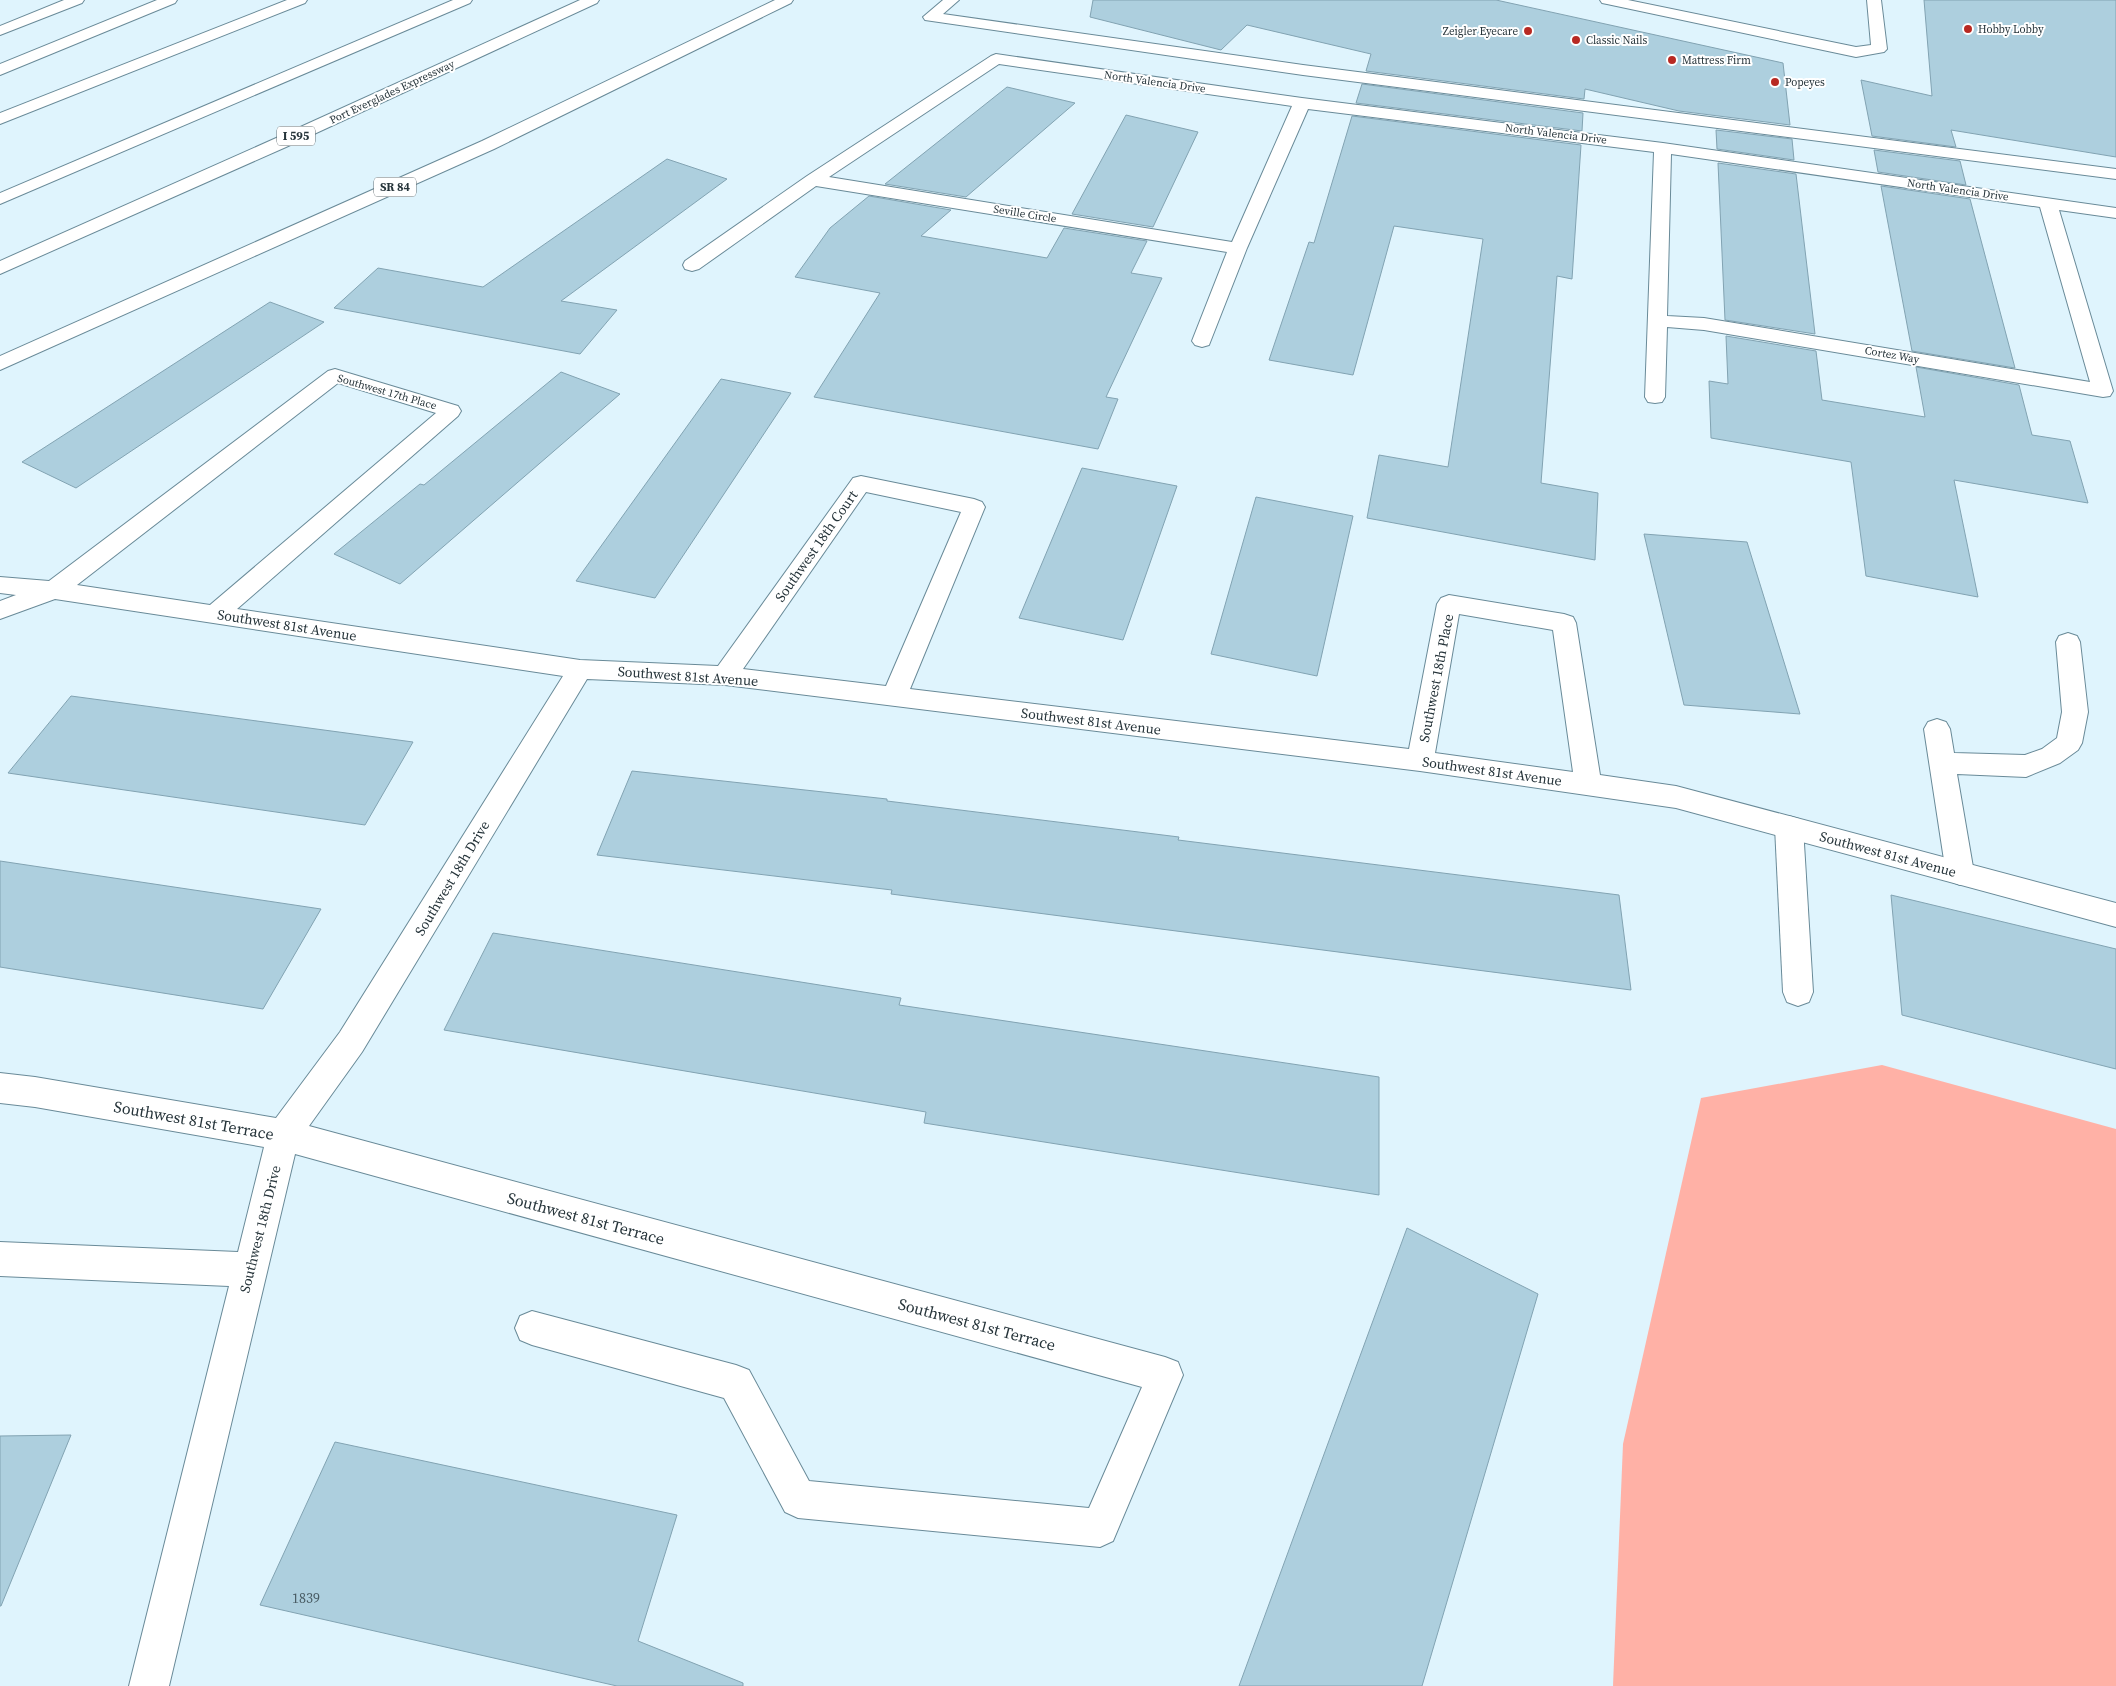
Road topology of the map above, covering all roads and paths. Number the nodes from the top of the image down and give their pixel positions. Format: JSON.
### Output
{"nodes":[{"id":1,"x":77,"y":0,"type":"edge"},
{"id":2,"x":170,"y":0,"type":"edge"},
{"id":3,"x":300,"y":0,"type":"edge"},
{"id":4,"x":465,"y":0,"type":"edge"},
{"id":5,"x":592,"y":0,"type":"edge"},
{"id":6,"x":786,"y":0,"type":"edge"},
{"id":7,"x":952,"y":0,"type":"edge"},
{"id":8,"x":1607,"y":0,"type":"edge"},
{"id":9,"x":1874,"y":0,"type":"edge"},
{"id":10,"x":0,"y":31,"type":"edge"},
{"id":11,"x":0,"y":70,"type":"edge"},
{"id":12,"x":1302,"y":103,"type":"junction"},
{"id":13,"x":0,"y":119,"type":"edge"},
{"id":14,"x":1663,"y":148,"type":"junction"},
{"id":15,"x":2116,"y":174,"type":"edge"},
{"id":16,"x":813,"y":180,"type":"junction"},
{"id":17,"x":0,"y":199,"type":"edge"},
{"id":18,"x":2048,"y":203,"type":"junction"},
{"id":19,"x":2116,"y":212,"type":"edge"},
{"id":20,"x":1238,"y":248,"type":"junction"},
{"id":21,"x":692,"y":265,"type":"dead end"},
{"id":22,"x":0,"y":268,"type":"edge"},
{"id":23,"x":1658,"y":321,"type":"junction"},
{"id":24,"x":1202,"y":341,"type":"dead end"},
{"id":25,"x":0,"y":364,"type":"edge"},
{"id":26,"x":2110,"y":392,"type":"edge"},
{"id":27,"x":1655,"y":397,"type":"dead end"},
{"id":28,"x":0,"y":568,"type":"edge"},
{"id":29,"x":0,"y":585,"type":"edge"},
{"id":30,"x":54,"y":590,"type":"junction"},
{"id":31,"x":0,"y":610,"type":"edge"},
{"id":32,"x":215,"y":614,"type":"junction"},
{"id":33,"x":2068,"y":642,"type":"dead end"},
{"id":34,"x":580,"y":668,"type":"junction"},
{"id":35,"x":725,"y":676,"type":"junction"},
{"id":36,"x":894,"y":698,"type":"junction"},
{"id":37,"x":1937,"y":729,"type":"dead end"},
{"id":38,"x":1420,"y":761,"type":"junction"},
{"id":39,"x":1943,"y":763,"type":"junction"},
{"id":40,"x":1588,"y":784,"type":"junction"},
{"id":41,"x":1788,"y":827,"type":"junction"},
{"id":42,"x":1960,"y":873,"type":"junction"},
{"id":43,"x":2116,"y":915,"type":"edge"},
{"id":44,"x":1798,"y":992,"type":"dead end"},
{"id":45,"x":0,"y":1088,"type":"edge"},
{"id":46,"x":283,"y":1135,"type":"junction"},
{"id":47,"x":0,"y":1259,"type":"edge"},
{"id":48,"x":250,"y":1270,"type":"junction"},
{"id":49,"x":532,"y":1328,"type":"dead end"},
{"id":50,"x":149,"y":1686,"type":"edge"}],
"edges":[{"from":1,"to":10,"type":"main road"},
{"from":2,"to":11,"type":"main road"},
{"from":3,"to":13,"type":"main road"},
{"from":4,"to":17,"type":"main road"},
{"from":5,"to":22,"type":"main road","name":"Port Everglades Expressway","number":"I 595"},
{"from":6,"to":25,"type":"main road","number":"SR 84"},
{"from":7,"to":15,"type":"main road"},
{"from":8,"to":9,"type":"main road"},
{"from":12,"to":14,"type":"main road","name":"North Valencia Drive"},
{"from":12,"to":16,"type":"main road","name":"North Valencia Drive"},
{"from":12,"to":20,"type":"main road"},
{"from":14,"to":18,"type":"main road","name":"North Valencia Drive"},
{"from":14,"to":23,"type":"main road"},
{"from":16,"to":20,"type":"main road","name":"Seville Circle"},
{"from":16,"to":21,"type":"main road"},
{"from":18,"to":19,"type":"main road","name":"North Valencia Drive"},
{"from":18,"to":26,"type":"main road","name":"Cortez Way"},
{"from":20,"to":24,"type":"main road"},
{"from":23,"to":26,"type":"main road","name":"Cortez Way"},
{"from":23,"to":27,"type":"main road"},
{"from":28,"to":30,"type":"main road","name":"Southwest 81st Avenue"},
{"from":29,"to":30,"type":"main road","name":"Southwest 81st Avenue"},
{"from":30,"to":31,"type":"main road"},
{"from":30,"to":32,"type":"main road","name":"Southwest 81st Avenue"},
{"from":30,"to":32,"type":"main road","name":"Southwest 17th Place"},
{"from":32,"to":34,"type":"main road","name":"Southwest 81st Avenue"},
{"from":33,"to":39,"type":"main road"},
{"from":34,"to":35,"type":"main road","name":"Southwest 81st Avenue"},
{"from":34,"to":46,"type":"main road","name":"Southwest 18th Drive"},
{"from":35,"to":36,"type":"main road","name":"Southwest 81st Avenue"},
{"from":35,"to":36,"type":"main road","name":"Southwest 18th Court"},
{"from":36,"to":38,"type":"main road","name":"Southwest 81st Avenue"},
{"from":37,"to":39,"type":"main road"},
{"from":38,"to":40,"type":"main road","name":"Southwest 81st Avenue"},
{"from":38,"to":40,"type":"main road","name":"Southwest 18th Place"},
{"from":39,"to":42,"type":"main road"},
{"from":40,"to":41,"type":"main road","name":"Southwest 81st Avenue"},
{"from":41,"to":42,"type":"main road","name":"Southwest 81st Avenue"},
{"from":41,"to":44,"type":"main road"},
{"from":42,"to":43,"type":"main road","name":"Southwest 81st Avenue"},
{"from":45,"to":46,"type":"main road","name":"Southwest 81st Terrace"},
{"from":46,"to":48,"type":"main road","name":"Southwest 18th Drive"},
{"from":46,"to":49,"type":"main road","name":"Southwest 81st Terrace"},
{"from":47,"to":48,"type":"main road"},
{"from":48,"to":50,"type":"main road","name":"Southwest 18th Drive"}]}
